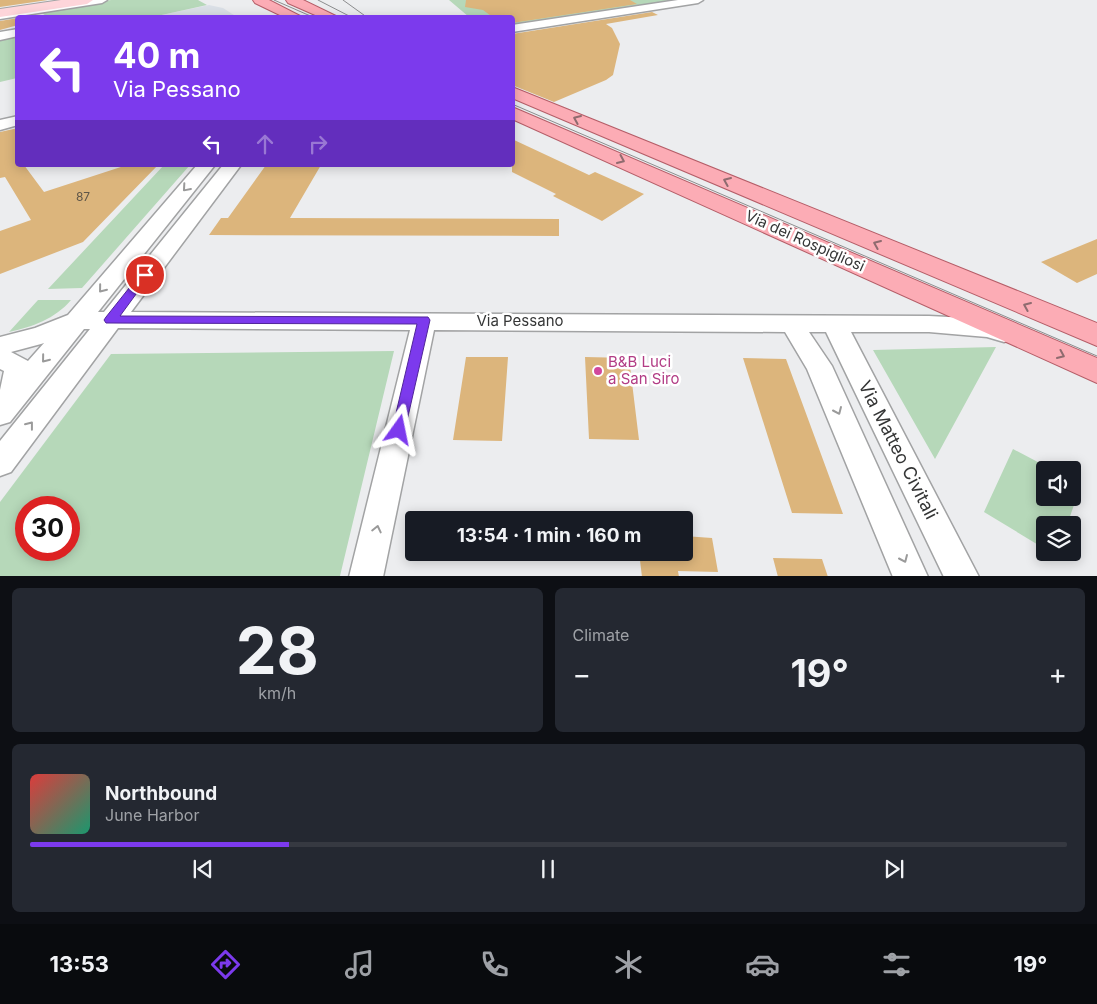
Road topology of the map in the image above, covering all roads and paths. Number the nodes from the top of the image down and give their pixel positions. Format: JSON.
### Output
{"nodes":[{"id":1,"x":53,"y":0,"type":"edge"},
{"id":2,"x":69,"y":0,"type":"edge"},
{"id":3,"x":87,"y":0,"type":"edge"},
{"id":4,"x":102,"y":0,"type":"edge"},
{"id":5,"x":259,"y":0,"type":"edge"},
{"id":6,"x":292,"y":0,"type":"edge"},
{"id":7,"x":698,"y":0,"type":"edge"},
{"id":8,"x":0,"y":12,"type":"edge"},
{"id":9,"x":32,"y":15,"type":"edge"},
{"id":10,"x":292,"y":15,"type":"edge"},
{"id":11,"x":327,"y":15,"type":"edge"},
{"id":12,"x":515,"y":29,"type":"edge"},
{"id":13,"x":15,"y":33,"type":"edge"},
{"id":14,"x":0,"y":36,"type":"edge"},
{"id":15,"x":515,"y":93,"type":"edge"},
{"id":16,"x":515,"y":113,"type":"edge"},
{"id":17,"x":15,"y":121,"type":"edge"},
{"id":18,"x":0,"y":125,"type":"edge"},
{"id":19,"x":204,"y":167,"type":"edge"},
{"id":20,"x":230,"y":167,"type":"edge"},
{"id":21,"x":166,"y":211,"type":"junction"},
{"id":22,"x":196,"y":211,"type":"junction"},
{"id":23,"x":926,"y":295,"type":"junction"},
{"id":24,"x":110,"y":320,"type":"junction"},
{"id":25,"x":424,"y":320,"type":"junction"},
{"id":26,"x":76,"y":321,"type":"junction"},
{"id":27,"x":793,"y":322,"type":"junction"},
{"id":28,"x":834,"y":323,"type":"junction"},
{"id":29,"x":929,"y":324,"type":"junction"},
{"id":30,"x":1097,"y":335,"type":"edge"},
{"id":31,"x":1025,"y":339,"type":"junction"},
{"id":32,"x":0,"y":346,"type":"edge"},
{"id":33,"x":0,"y":358,"type":"edge"},
{"id":34,"x":1097,"y":370,"type":"edge"},
{"id":35,"x":6,"y":407,"type":"edge"},
{"id":36,"x":0,"y":463,"type":"edge"},
{"id":37,"x":366,"y":576,"type":"edge"},
{"id":38,"x":911,"y":576,"type":"edge"},
{"id":39,"x":962,"y":576,"type":"edge"}],
"edges":[{"from":1,"to":8,"type":"street"},
{"from":2,"to":8,"type":"main road"},
{"from":3,"to":8,"type":"main road"},
{"from":4,"to":9,"type":"street"},
{"from":5,"to":10,"type":"main road"},
{"from":6,"to":11,"type":"main road"},
{"from":7,"to":12,"type":"street"},
{"from":8,"to":9,"type":"street"},
{"from":13,"to":14,"type":"street"},
{"from":30,"to":15,"type":"main road","name":"Via dei Rospigliosi","one_way":true},
{"from":16,"to":23,"type":"main road","name":"Via dei Rospigliosi","one_way":true},
{"from":17,"to":18,"type":"street"},
{"from":19,"to":21,"type":"street","one_way":true},
{"from":20,"to":22,"type":"street"},
{"from":21,"to":22,"type":"street"},
{"from":21,"to":26,"type":"street","one_way":true},
{"from":22,"to":24,"type":"street"},
{"from":23,"to":29,"type":"street"},
{"from":23,"to":31,"type":"main road","name":"Via dei Rospigliosi"},
{"from":24,"to":25,"type":"street","name":"Via Pessano"},
{"from":24,"to":26,"type":"street","name":"Via Pessano"},
{"from":36,"to":24,"type":"street","one_way":true},
{"from":25,"to":27,"type":"street","name":"Via Pessano"},
{"from":37,"to":25,"type":"street","one_way":true},
{"from":26,"to":32,"type":"street"},
{"from":26,"to":35,"type":"street","one_way":true},
{"from":27,"to":28,"type":"street","name":"Via Pessano"},
{"from":27,"to":38,"type":"street","one_way":true},
{"from":28,"to":29,"type":"street","name":"Via Pessano"},
{"from":28,"to":39,"type":"street","name":"Via Matteo Civitali"},
{"from":29,"to":31,"type":"street","name":"Via Pessano"},
{"from":31,"to":34,"type":"main road","name":"Via dei Rospigliosi","one_way":true},
{"from":33,"to":35,"type":"street"}]}
